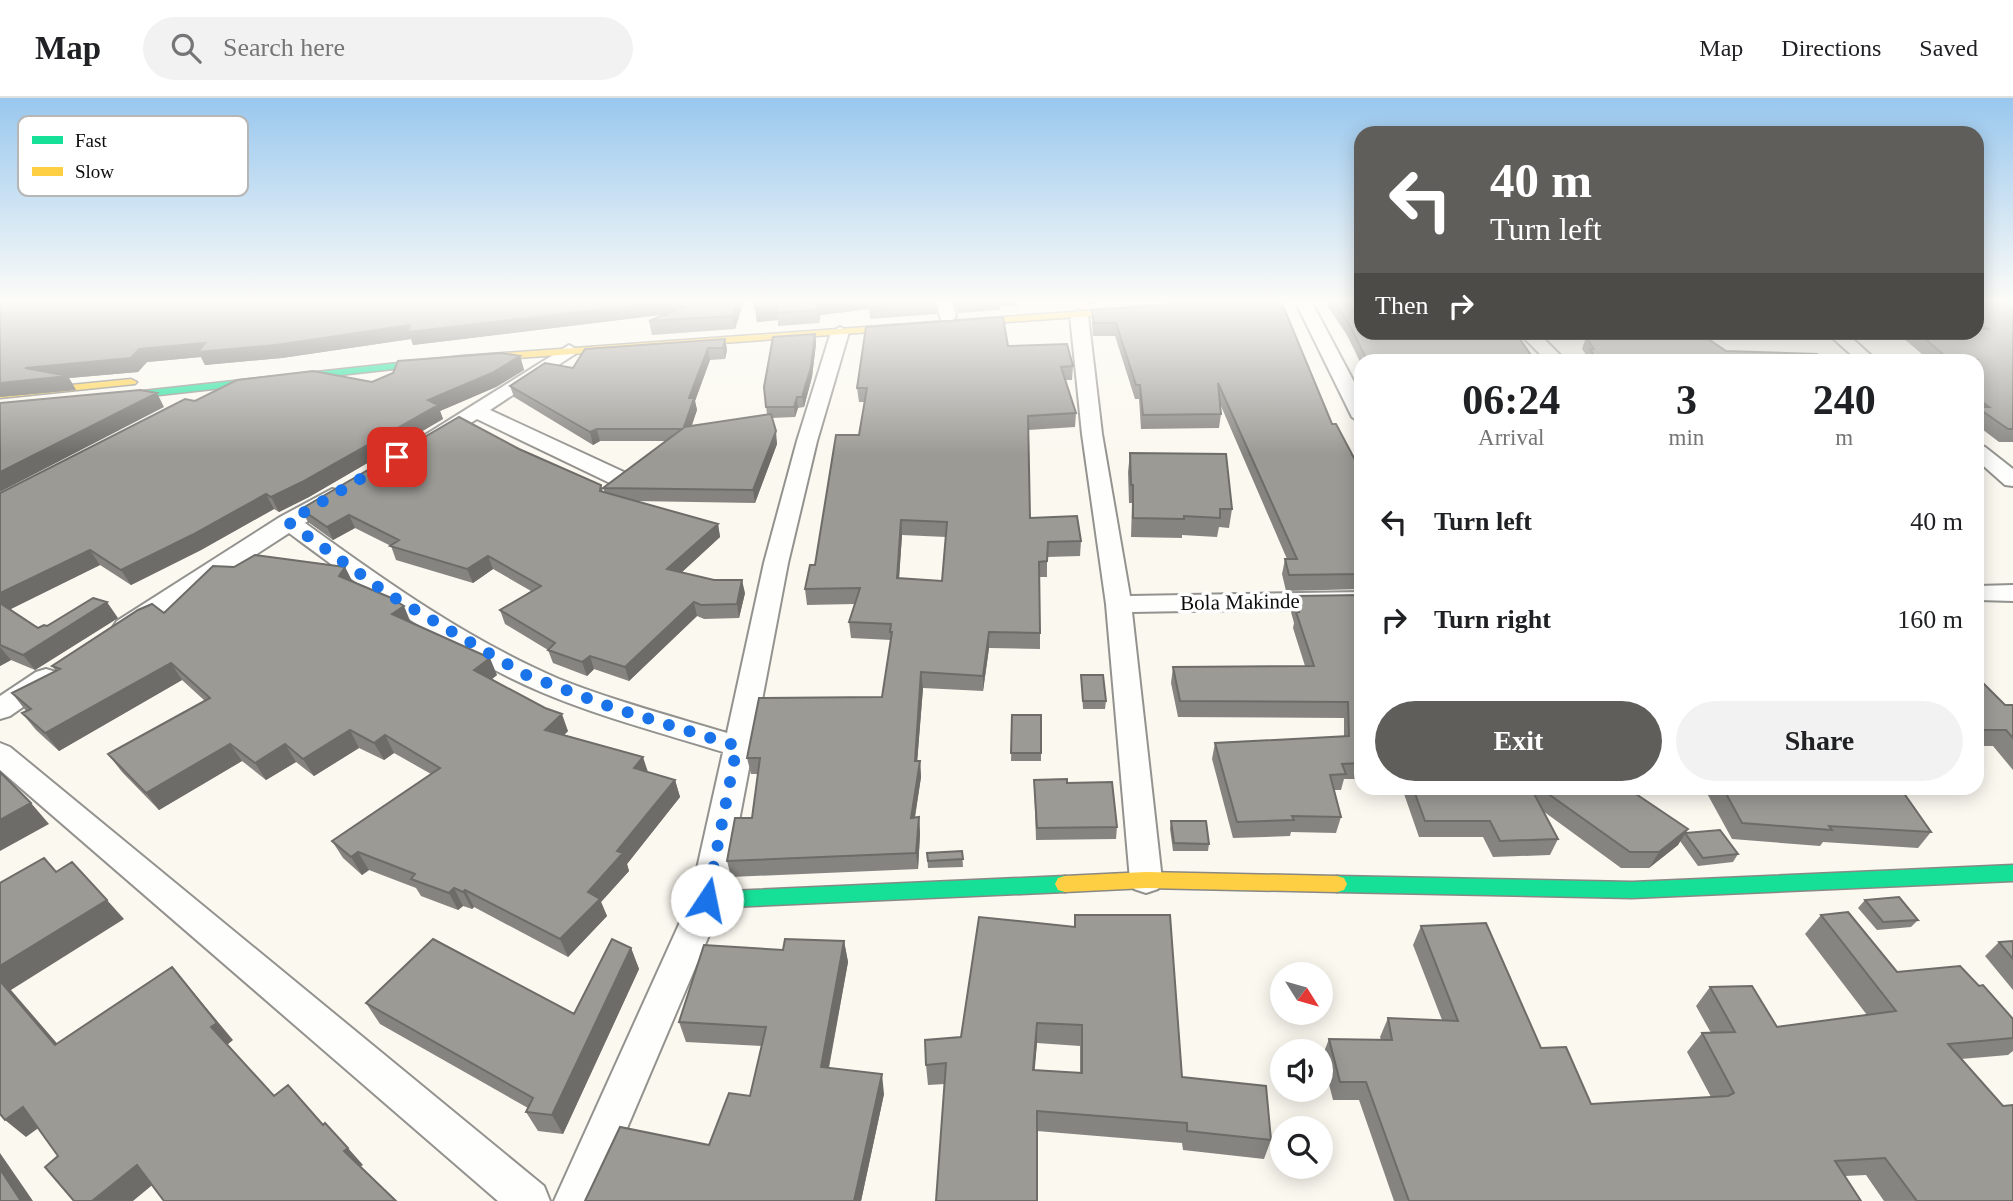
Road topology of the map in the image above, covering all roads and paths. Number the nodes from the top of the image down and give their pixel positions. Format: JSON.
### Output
{"nodes":[{"id":1,"x":427,"y":352,"type":"edge"},
{"id":2,"x":538,"y":352,"type":"edge"},
{"id":3,"x":565,"y":352,"type":"edge"},
{"id":4,"x":834,"y":352,"type":"edge"},
{"id":5,"x":1083,"y":352,"type":"edge"},
{"id":6,"x":1329,"y":352,"type":"edge"},
{"id":7,"x":223,"y":386,"type":"junction"},
{"id":8,"x":0,"y":395,"type":"edge"},
{"id":9,"x":1354,"y":401,"type":"edge"},
{"id":10,"x":0,"y":408,"type":"edge"},
{"id":11,"x":176,"y":411,"type":"edge"},
{"id":12,"x":476,"y":411,"type":"junction"},
{"id":13,"x":408,"y":451,"type":"edge"},
{"id":14,"x":1984,"y":456,"type":"edge"},
{"id":15,"x":618,"y":478,"type":"edge"},
{"id":16,"x":2013,"y":480,"type":"edge"},
{"id":17,"x":354,"y":483,"type":"edge"},
{"id":18,"x":288,"y":522,"type":"junction"},
{"id":19,"x":1984,"y":593,"type":"edge"},
{"id":20,"x":2013,"y":593,"type":"edge"},
{"id":21,"x":1354,"y":600,"type":"edge"},
{"id":22,"x":1119,"y":604,"type":"junction"},
{"id":23,"x":109,"y":638,"type":"edge"},
{"id":24,"x":64,"y":667,"type":"edge"},
{"id":25,"x":0,"y":709,"type":"edge"},
{"id":26,"x":737,"y":746,"type":"junction"},
{"id":27,"x":0,"y":754,"type":"edge"},
{"id":28,"x":2013,"y":873,"type":"edge"},
{"id":29,"x":1146,"y":880,"type":"junction"},
{"id":30,"x":707,"y":900,"type":"junction"},
{"id":31,"x":529,"y":1201,"type":"edge"},
{"id":32,"x":575,"y":1201,"type":"edge"}],
"edges":[{"from":1,"to":8,"type":"street"},
{"from":2,"to":7,"type":"street"},
{"from":3,"to":12,"type":"street"},
{"from":4,"to":26,"type":"street"},
{"from":5,"to":22,"type":"street"},
{"from":6,"to":9,"type":"street"},
{"from":7,"to":10,"type":"street"},
{"from":7,"to":11,"type":"street"},
{"from":12,"to":13,"type":"street"},
{"from":12,"to":15,"type":"street"},
{"from":14,"to":16,"type":"street"},
{"from":17,"to":18,"type":"street"},
{"from":18,"to":23,"type":"street"},
{"from":18,"to":26,"type":"street"},
{"from":19,"to":20,"type":"street"},
{"from":21,"to":22,"type":"street","name":"Bola Makinde"},
{"from":22,"to":29,"type":"street"},
{"from":24,"to":25,"type":"street"},
{"from":26,"to":30,"type":"street"},
{"from":27,"to":31,"type":"street"},
{"from":28,"to":29,"type":"street"},
{"from":29,"to":30,"type":"street"},
{"from":30,"to":32,"type":"street"}]}
